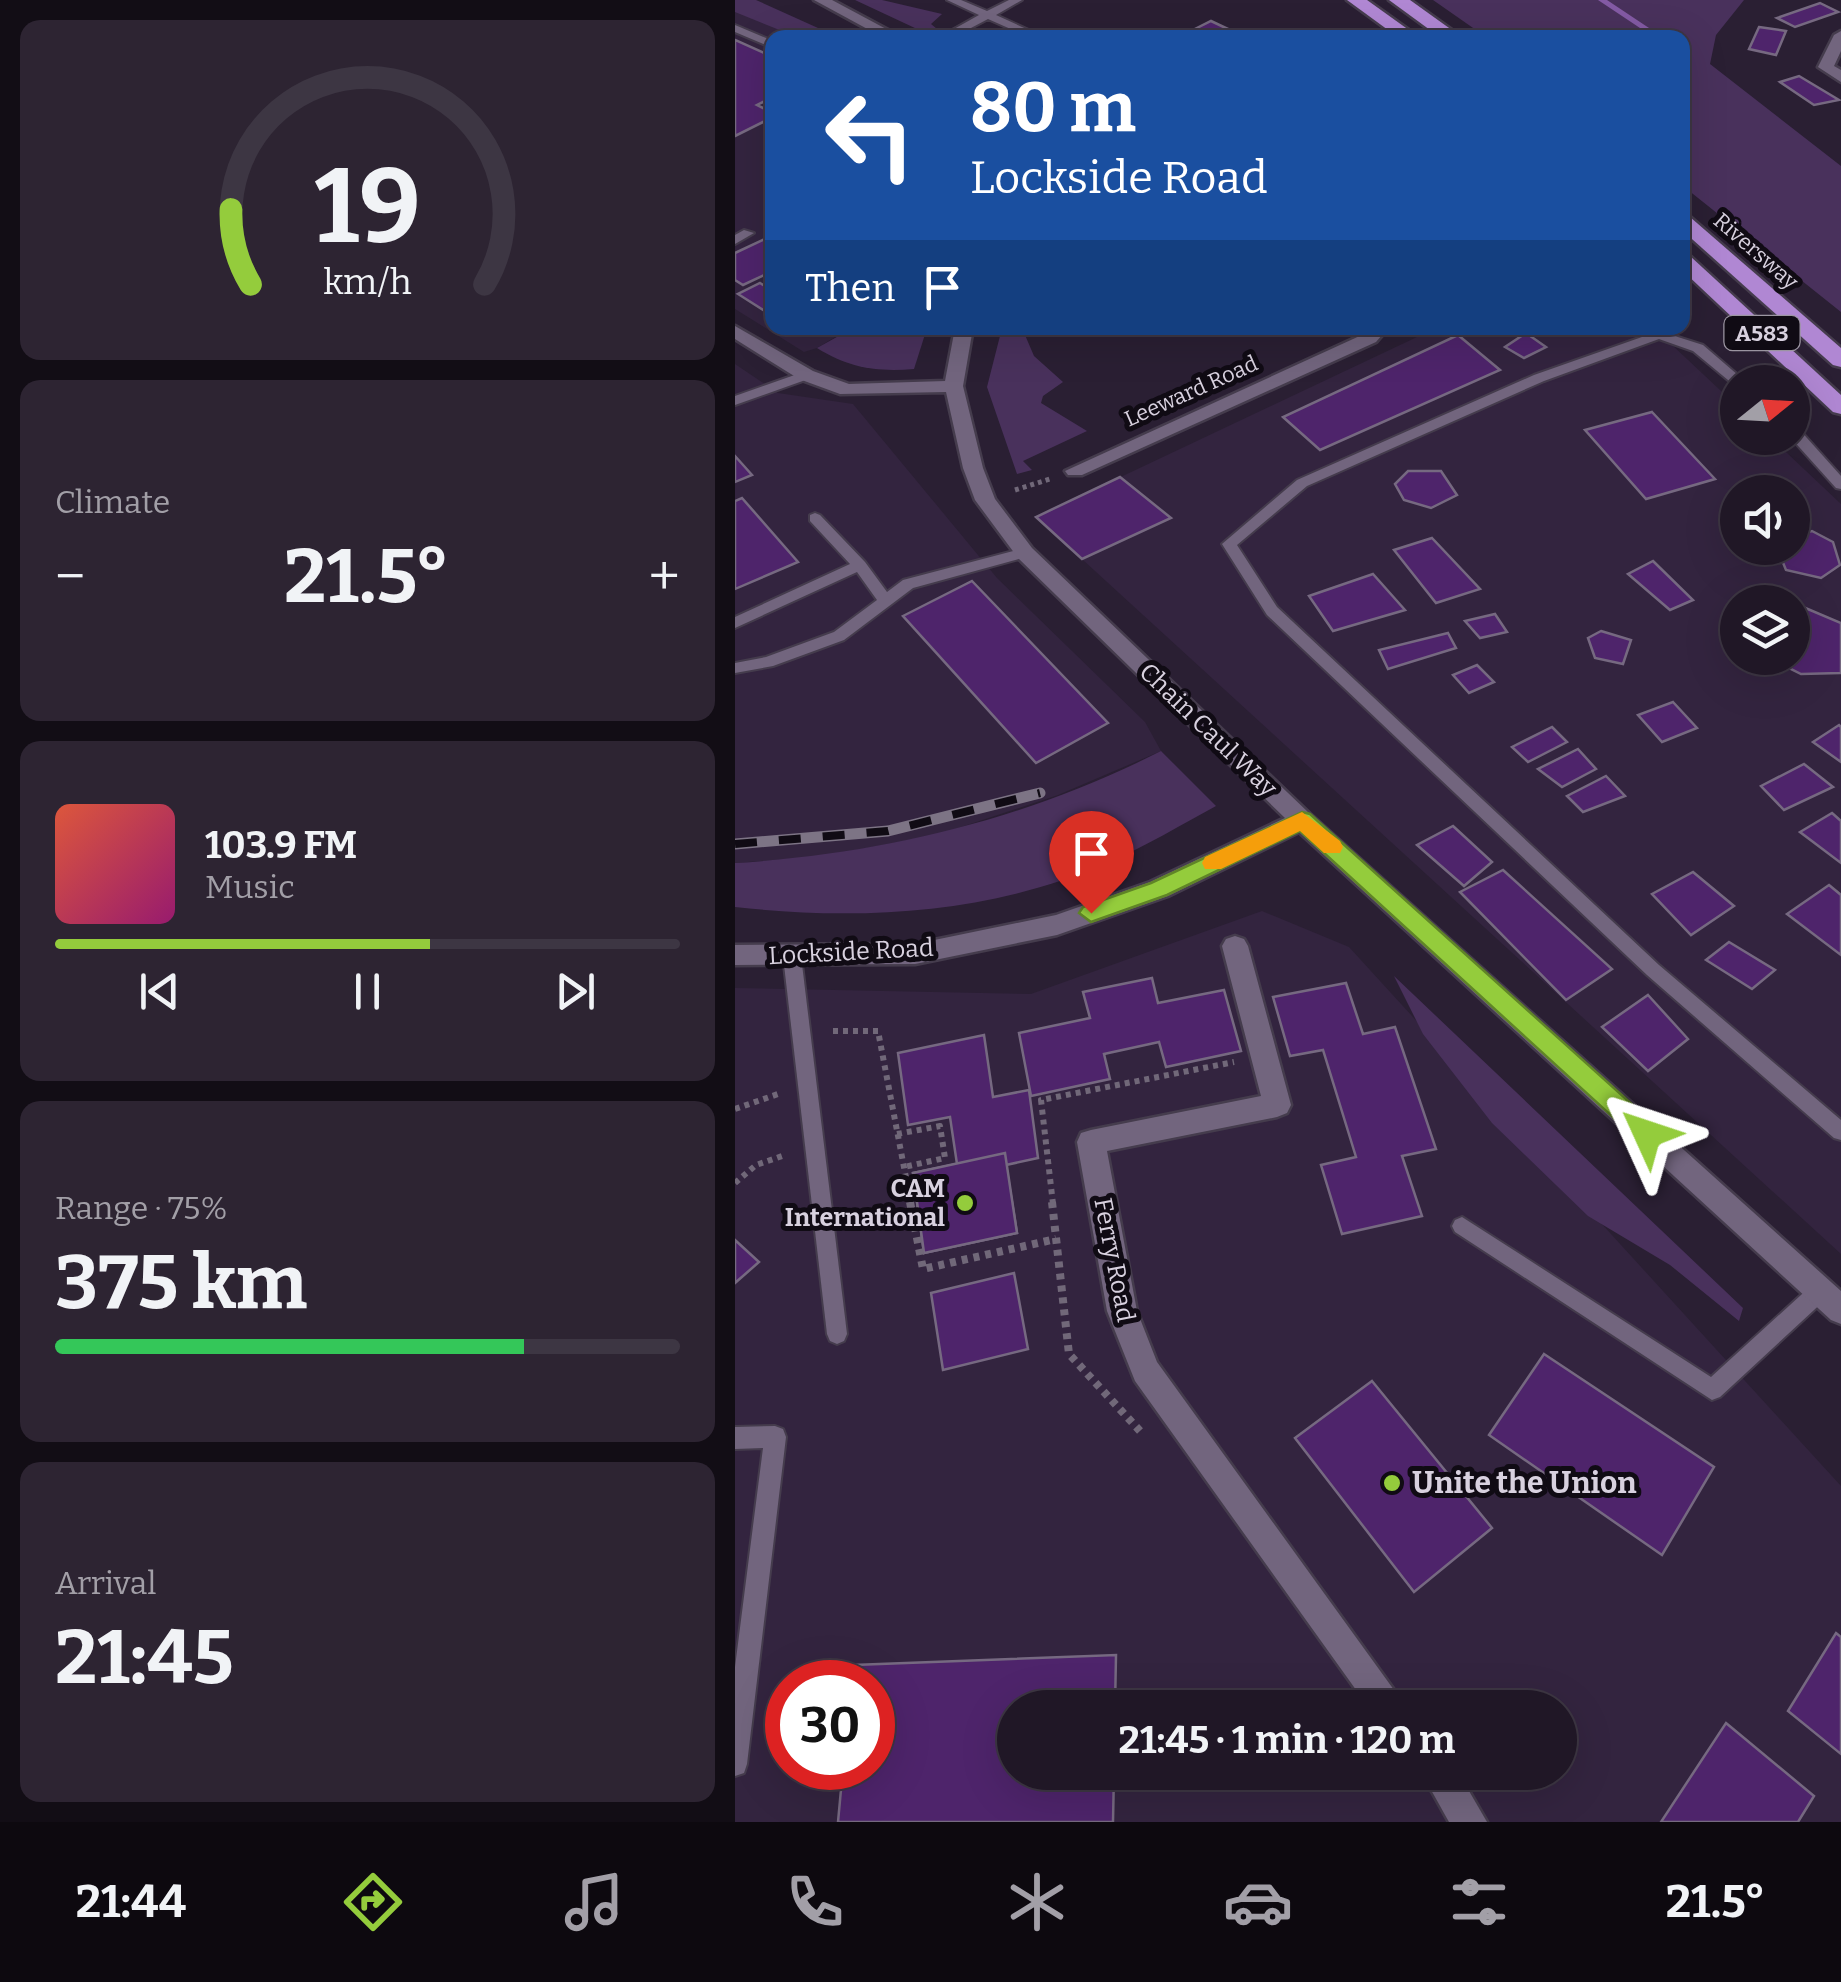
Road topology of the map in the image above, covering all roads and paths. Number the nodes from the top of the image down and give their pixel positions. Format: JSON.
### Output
{"nodes":[{"id":1,"x":821,"y":0,"type":"edge"},
{"id":2,"x":952,"y":0,"type":"edge"},
{"id":3,"x":1017,"y":0,"type":"edge"},
{"id":4,"x":1356,"y":0,"type":"edge"},
{"id":5,"x":1398,"y":0,"type":"edge"},
{"id":6,"x":991,"y":16,"type":"junction"},
{"id":7,"x":735,"y":28,"type":"edge"},
{"id":8,"x":880,"y":30,"type":"edge"},
{"id":9,"x":960,"y":30,"type":"edge"},
{"id":10,"x":1023,"y":30,"type":"edge"},
{"id":11,"x":1399,"y":30,"type":"edge"},
{"id":12,"x":1441,"y":30,"type":"edge"},
{"id":13,"x":1841,"y":35,"type":"edge"},
{"id":14,"x":765,"y":41,"type":"edge"},
{"id":15,"x":1841,"y":78,"type":"edge"},
{"id":16,"x":1690,"y":227,"type":"edge"},
{"id":17,"x":1690,"y":267,"type":"edge"},
{"id":18,"x":735,"y":331,"type":"edge"},
{"id":19,"x":963,"y":335,"type":"edge"},
{"id":20,"x":1373,"y":335,"type":"edge"},
{"id":21,"x":1841,"y":360,"type":"edge"},
{"id":22,"x":1720,"y":366,"type":"edge"},
{"id":23,"x":806,"y":375,"type":"junction"},
{"id":24,"x":954,"y":386,"type":"junction"},
{"id":25,"x":735,"y":401,"type":"edge"},
{"id":26,"x":1841,"y":407,"type":"edge"},
{"id":27,"x":1810,"y":450,"type":"edge"},
{"id":28,"x":1075,"y":471,"type":"joint"},
{"id":29,"x":1841,"y":485,"type":"edge"},
{"id":30,"x":985,"y":500,"type":"junction"},
{"id":31,"x":815,"y":518,"type":"dead end"},
{"id":32,"x":1025,"y":553,"type":"junction"},
{"id":33,"x":859,"y":565,"type":"junction"},
{"id":34,"x":884,"y":598,"type":"junction"},
{"id":35,"x":735,"y":623,"type":"edge"},
{"id":36,"x":735,"y":668,"type":"edge"},
{"id":37,"x":1302,"y":820,"type":"junction"},
{"id":38,"x":1235,"y":946,"type":"dead end"},
{"id":39,"x":735,"y":955,"type":"edge"},
{"id":40,"x":792,"y":956,"type":"junction"},
{"id":41,"x":833,"y":1031,"type":"dead end"},
{"id":42,"x":793,"y":1089,"type":"dead end"},
{"id":43,"x":735,"y":1109,"type":"edge"},
{"id":44,"x":1841,"y":1132,"type":"edge"},
{"id":45,"x":897,"y":1134,"type":"junction"},
{"id":46,"x":789,"y":1154,"type":"dead end"},
{"id":47,"x":904,"y":1167,"type":"junction"},
{"id":48,"x":735,"y":1183,"type":"edge"},
{"id":49,"x":1461,"y":1226,"type":"dead end"},
{"id":50,"x":1057,"y":1239,"type":"dead end"},
{"id":51,"x":1820,"y":1290,"type":"junction"},
{"id":52,"x":1841,"y":1310,"type":"edge"},
{"id":53,"x":837,"y":1334,"type":"dead end"},
{"id":54,"x":735,"y":1438,"type":"edge"},
{"id":55,"x":1377,"y":1690,"type":"edge"},
{"id":56,"x":735,"y":1764,"type":"edge"},
{"id":57,"x":1449,"y":1790,"type":"edge"},
{"id":58,"x":1469,"y":1822,"type":"edge"}],
"edges":[{"from":1,"to":8,"type":"street"},
{"from":2,"to":6,"type":"lane"},
{"from":3,"to":6,"type":"lane"},
{"from":4,"to":11,"type":"highway"},
{"from":5,"to":12,"type":"highway"},
{"from":6,"to":9,"type":"lane"},
{"from":6,"to":10,"type":"lane"},
{"from":7,"to":14,"type":"lane"},
{"from":13,"to":15,"type":"street"},
{"from":16,"to":21,"type":"highway","name":"Riversway","number":"A583"},
{"from":17,"to":26,"type":"highway","number":"A583"},
{"from":18,"to":23,"type":"street"},
{"from":19,"to":24,"type":"street","name":"Chain Caul Way"},
{"from":20,"to":28,"type":"street","name":"Leeward Road"},
{"from":22,"to":44,"type":"lane"},
{"from":23,"to":24,"type":"street"},
{"from":23,"to":25,"type":"lane"},
{"from":24,"to":30,"type":"street","name":"Chain Caul Way"},
{"from":27,"to":29,"type":"lane"},
{"from":28,"to":30,"type":"path"},
{"from":30,"to":32,"type":"street","name":"Chain Caul Way"},
{"from":31,"to":33,"type":"lane"},
{"from":32,"to":34,"type":"lane"},
{"from":32,"to":37,"type":"street","name":"Chain Caul Way"},
{"from":33,"to":34,"type":"lane"},
{"from":33,"to":35,"type":"lane"},
{"from":34,"to":36,"type":"lane"},
{"from":37,"to":40,"type":"street","name":"Lockside Road"},
{"from":37,"to":51,"type":"street","name":"Chain Caul Way"},
{"from":38,"to":55,"type":"street","name":"Ferry Road"},
{"from":39,"to":40,"type":"street","name":"Lockside Road"},
{"from":40,"to":53,"type":"lane"},
{"from":41,"to":45,"type":"path"},
{"from":42,"to":43,"type":"path"},
{"from":45,"to":47,"type":"path"},
{"from":45,"to":47,"type":"path"},
{"from":46,"to":48,"type":"path"},
{"from":47,"to":50,"type":"path"},
{"from":49,"to":51,"type":"lane"},
{"from":51,"to":52,"type":"street","name":"Chain Caul Way"},
{"from":54,"to":56,"type":"lane"},
{"from":57,"to":58,"type":"street"}]}
